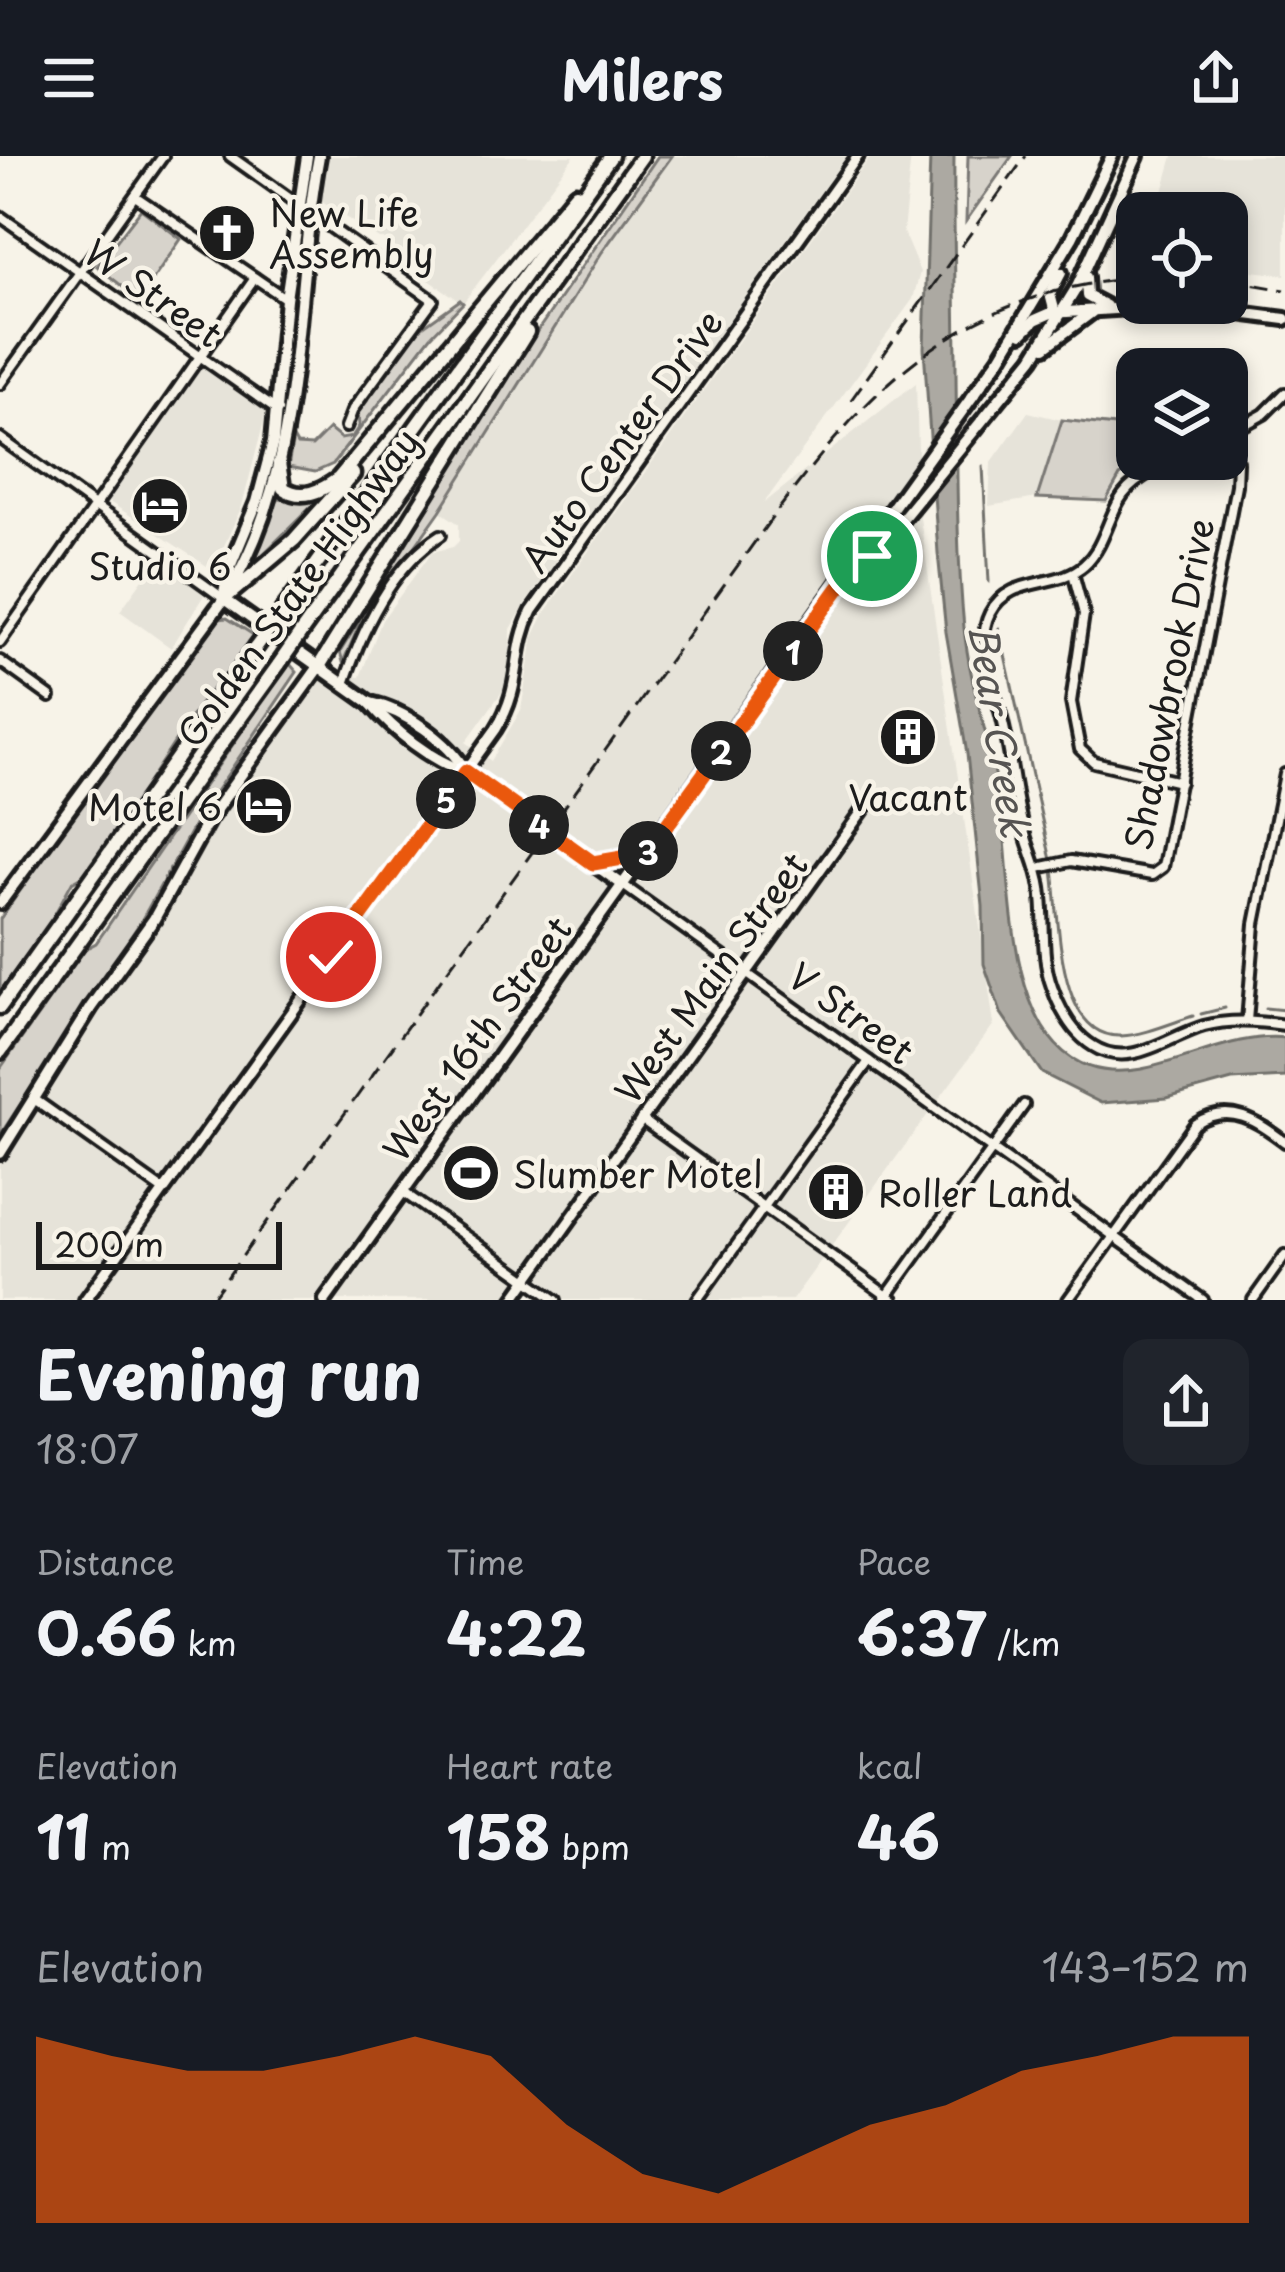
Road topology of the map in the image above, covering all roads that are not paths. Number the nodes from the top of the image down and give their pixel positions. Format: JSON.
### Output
{"nodes":[{"id":1,"x":164,"y":156,"type":"edge"},
{"id":2,"x":230,"y":156,"type":"edge"},
{"id":3,"x":307,"y":156,"type":"edge"},
{"id":4,"x":320,"y":156,"type":"edge"},
{"id":5,"x":610,"y":156,"type":"edge"},
{"id":6,"x":642,"y":156,"type":"edge"},
{"id":7,"x":858,"y":156,"type":"edge"},
{"id":8,"x":1112,"y":156,"type":"edge"},
{"id":9,"x":1137,"y":156,"type":"edge"},
{"id":10,"x":1096,"y":194,"type":"junction"},
{"id":11,"x":135,"y":196,"type":"junction"},
{"id":12,"x":304,"y":206,"type":"junction"},
{"id":13,"x":604,"y":212,"type":"junction"},
{"id":14,"x":0,"y":216,"type":"edge"},
{"id":15,"x":1086,"y":268,"type":"junction"},
{"id":16,"x":80,"y":273,"type":"junction"},
{"id":17,"x":255,"y":278,"type":"junction"},
{"id":18,"x":286,"y":299,"type":"junction"},
{"id":19,"x":1116,"y":306,"type":"edge"},
{"id":20,"x":1116,"y":309,"type":"edge"},
{"id":21,"x":1094,"y":311,"type":"junction"},
{"id":22,"x":1058,"y":313,"type":"junction"},
{"id":23,"x":1248,"y":313,"type":"edge"},
{"id":24,"x":1285,"y":319,"type":"edge"},
{"id":25,"x":284,"y":330,"type":"junction"},
{"id":26,"x":458,"y":334,"type":"junction"},
{"id":27,"x":200,"y":358,"type":"junction"},
{"id":28,"x":1000,"y":358,"type":"junction"},
{"id":29,"x":1033,"y":358,"type":"junction"},
{"id":30,"x":294,"y":366,"type":"junction"},
{"id":31,"x":0,"y":384,"type":"edge"},
{"id":32,"x":1285,"y":393,"type":"edge"},
{"id":33,"x":278,"y":410,"type":"junction"},
{"id":34,"x":1248,"y":423,"type":"edge"},
{"id":35,"x":346,"y":427,"type":"dead end"},
{"id":36,"x":0,"y":438,"type":"edge"},
{"id":37,"x":280,"y":463,"type":"junction"},
{"id":38,"x":1141,"y":480,"type":"edge"},
{"id":39,"x":1236,"y":480,"type":"edge"},
{"id":40,"x":96,"y":507,"type":"junction"},
{"id":41,"x":441,"y":535,"type":"dead end"},
{"id":42,"x":1073,"y":573,"type":"junction"},
{"id":43,"x":846,"y":578,"type":"junction"},
{"id":44,"x":224,"y":599,"type":"junction"},
{"id":45,"x":0,"y":642,"type":"edge"},
{"id":46,"x":0,"y":661,"type":"edge"},
{"id":47,"x":316,"y":671,"type":"junction"},
{"id":48,"x":344,"y":684,"type":"junction"},
{"id":49,"x":50,"y":697,"type":"dead end"},
{"id":50,"x":466,"y":772,"type":"junction"},
{"id":51,"x":1285,"y":774,"type":"edge"},
{"id":52,"x":1180,"y":782,"type":"junction"},
{"id":53,"x":868,"y":802,"type":"dead end"},
{"id":54,"x":646,"y":854,"type":"junction"},
{"id":55,"x":593,"y":863,"type":"junction"},
{"id":56,"x":1042,"y":866,"type":"junction"},
{"id":57,"x":5,"y":884,"type":"edge"},
{"id":58,"x":623,"y":885,"type":"junction"},
{"id":59,"x":0,"y":903,"type":"edge"},
{"id":60,"x":746,"y":973,"type":"junction"},
{"id":61,"x":0,"y":1007,"type":"edge"},
{"id":62,"x":1247,"y":1022,"type":"junction"},
{"id":63,"x":1285,"y":1025,"type":"edge"},
{"id":64,"x":0,"y":1052,"type":"edge"},
{"id":65,"x":868,"y":1061,"type":"junction"},
{"id":66,"x":33,"y":1098,"type":"junction"},
{"id":67,"x":1024,"y":1105,"type":"dead end"},
{"id":68,"x":641,"y":1119,"type":"junction"},
{"id":69,"x":1285,"y":1142,"type":"edge"},
{"id":70,"x":992,"y":1149,"type":"junction"},
{"id":71,"x":0,"y":1153,"type":"edge"},
{"id":72,"x":166,"y":1192,"type":"junction"},
{"id":73,"x":403,"y":1192,"type":"junction"},
{"id":74,"x":764,"y":1207,"type":"junction"},
{"id":75,"x":1114,"y":1236,"type":"junction"},
{"id":76,"x":1285,"y":1255,"type":"edge"},
{"id":77,"x":526,"y":1279,"type":"junction"},
{"id":78,"x":888,"y":1299,"type":"edge"},
{"id":79,"x":85,"y":1300,"type":"edge"},
{"id":80,"x":325,"y":1300,"type":"edge"},
{"id":81,"x":513,"y":1300,"type":"edge"},
{"id":82,"x":556,"y":1300,"type":"edge"},
{"id":83,"x":697,"y":1300,"type":"edge"},
{"id":84,"x":1068,"y":1300,"type":"edge"},
{"id":85,"x":1203,"y":1300,"type":"edge"},
{"id":86,"x":1253,"y":1300,"type":"edge"}],
"edges":[{"from":1,"to":11,"type":"street"},
{"from":2,"to":12,"type":"street"},
{"from":3,"to":12,"type":"main road"},
{"from":4,"to":12,"type":"main road"},
{"from":5,"to":26,"type":"highway"},
{"from":5,"to":61,"type":"highway","name":"Golden State Highway","bridge":true},
{"from":6,"to":13,"type":"highway","name":"Golden State Highway"},
{"from":7,"to":50,"type":"street","name":"Auto Center Drive"},
{"from":8,"to":10,"type":"main road","name":"West 16th Street"},
{"from":9,"to":15,"type":"main road","name":"West 16th Street"},
{"from":10,"to":22,"type":"main road"},
{"from":10,"to":28,"type":"main road","name":"West 16th Street"},
{"from":11,"to":16,"type":"street"},
{"from":11,"to":17,"type":"street"},
{"from":12,"to":18,"type":"main road"},
{"from":12,"to":30,"type":"main road"},
{"from":12,"to":35,"type":"street"},
{"from":13,"to":47,"type":"highway"},
{"from":13,"to":64,"type":"highway","name":"Golden State Highway","bridge":true},
{"from":14,"to":16,"type":"street","name":"W Street"},
{"from":15,"to":19,"type":"main road"},
{"from":15,"to":22,"type":"main road","name":"West 16th Street"},
{"from":16,"to":27,"type":"street","name":"W Street"},
{"from":16,"to":31,"type":"street"},
{"from":17,"to":18,"type":"street"},
{"from":17,"to":27,"type":"street"},
{"from":18,"to":25,"type":"main road"},
{"from":20,"to":21,"type":"main road"},
{"from":21,"to":22,"type":"main road"},
{"from":21,"to":29,"type":"main road"},
{"from":22,"to":28,"type":"main road"},
{"from":22,"to":29,"type":"main road","name":"West 16th Street"},
{"from":23,"to":24,"type":"main road"},
{"from":25,"to":30,"type":"main road"},
{"from":25,"to":33,"type":"main road"},
{"from":26,"to":37,"type":"highway"},
{"from":26,"to":44,"type":"highway"},
{"from":27,"to":33,"type":"street","name":"W Street"},
{"from":27,"to":40,"type":"street"},
{"from":28,"to":43,"type":"main road","name":"West 16th Street"},
{"from":29,"to":43,"type":"main road","name":"West 16th Street"},
{"from":30,"to":37,"type":"main road"},
{"from":32,"to":34,"type":"street"},
{"from":33,"to":44,"type":"main road"},
{"from":36,"to":40,"type":"street","name":"V Street"},
{"from":37,"to":44,"type":"main road"},
{"from":38,"to":42,"type":"street"},
{"from":39,"to":52,"type":"street","name":"Shadowbrook Drive"},
{"from":40,"to":44,"type":"street","name":"V Street"},
{"from":40,"to":45,"type":"street"},
{"from":41,"to":48,"type":"street"},
{"from":42,"to":52,"type":"street"},
{"from":42,"to":56,"type":"street"},
{"from":43,"to":54,"type":"main road","name":"West 16th Street"},
{"from":44,"to":47,"type":"main road","name":"V Street"},
{"from":44,"to":57,"type":"main road"},
{"from":46,"to":49,"type":"street"},
{"from":47,"to":48,"type":"main road","name":"V Street"},
{"from":47,"to":66,"type":"main road"},
{"from":48,"to":50,"type":"main road","name":"V Street"},
{"from":50,"to":55,"type":"main road","name":"V Street"},
{"from":50,"to":72,"type":"street","name":"Auto Center Drive"},
{"from":51,"to":62,"type":"street"},
{"from":52,"to":56,"type":"street","name":"Shadowbrook Drive"},
{"from":53,"to":60,"type":"street","name":"West Main Street"},
{"from":54,"to":55,"type":"main road"},
{"from":54,"to":58,"type":"main road","name":"West 16th Street"},
{"from":55,"to":58,"type":"main road","name":"V Street"},
{"from":56,"to":62,"type":"street"},
{"from":57,"to":59,"type":"main road"},
{"from":58,"to":60,"type":"street","name":"V Street"},
{"from":58,"to":73,"type":"main road","name":"West 16th Street"},
{"from":60,"to":65,"type":"street","name":"V Street"},
{"from":60,"to":68,"type":"street","name":"West Main Street"},
{"from":62,"to":63,"type":"street"},
{"from":65,"to":70,"type":"street","name":"V Street"},
{"from":65,"to":74,"type":"street"},
{"from":66,"to":71,"type":"main road"},
{"from":66,"to":72,"type":"street"},
{"from":67,"to":70,"type":"street"},
{"from":68,"to":74,"type":"street"},
{"from":68,"to":77,"type":"street","name":"West Main Street"},
{"from":69,"to":75,"type":"street"},
{"from":70,"to":75,"type":"street","name":"V Street"},
{"from":70,"to":78,"type":"street"},
{"from":72,"to":79,"type":"street","name":"Auto Center Drive"},
{"from":73,"to":77,"type":"street"},
{"from":73,"to":80,"type":"main road","name":"West 16th Street"},
{"from":74,"to":78,"type":"street"},
{"from":74,"to":83,"type":"street"},
{"from":75,"to":84,"type":"street"},
{"from":75,"to":85,"type":"street","name":"V Street"},
{"from":76,"to":86,"type":"street"},
{"from":77,"to":81,"type":"street","name":"West Main Street"},
{"from":77,"to":82,"type":"street"}]}
